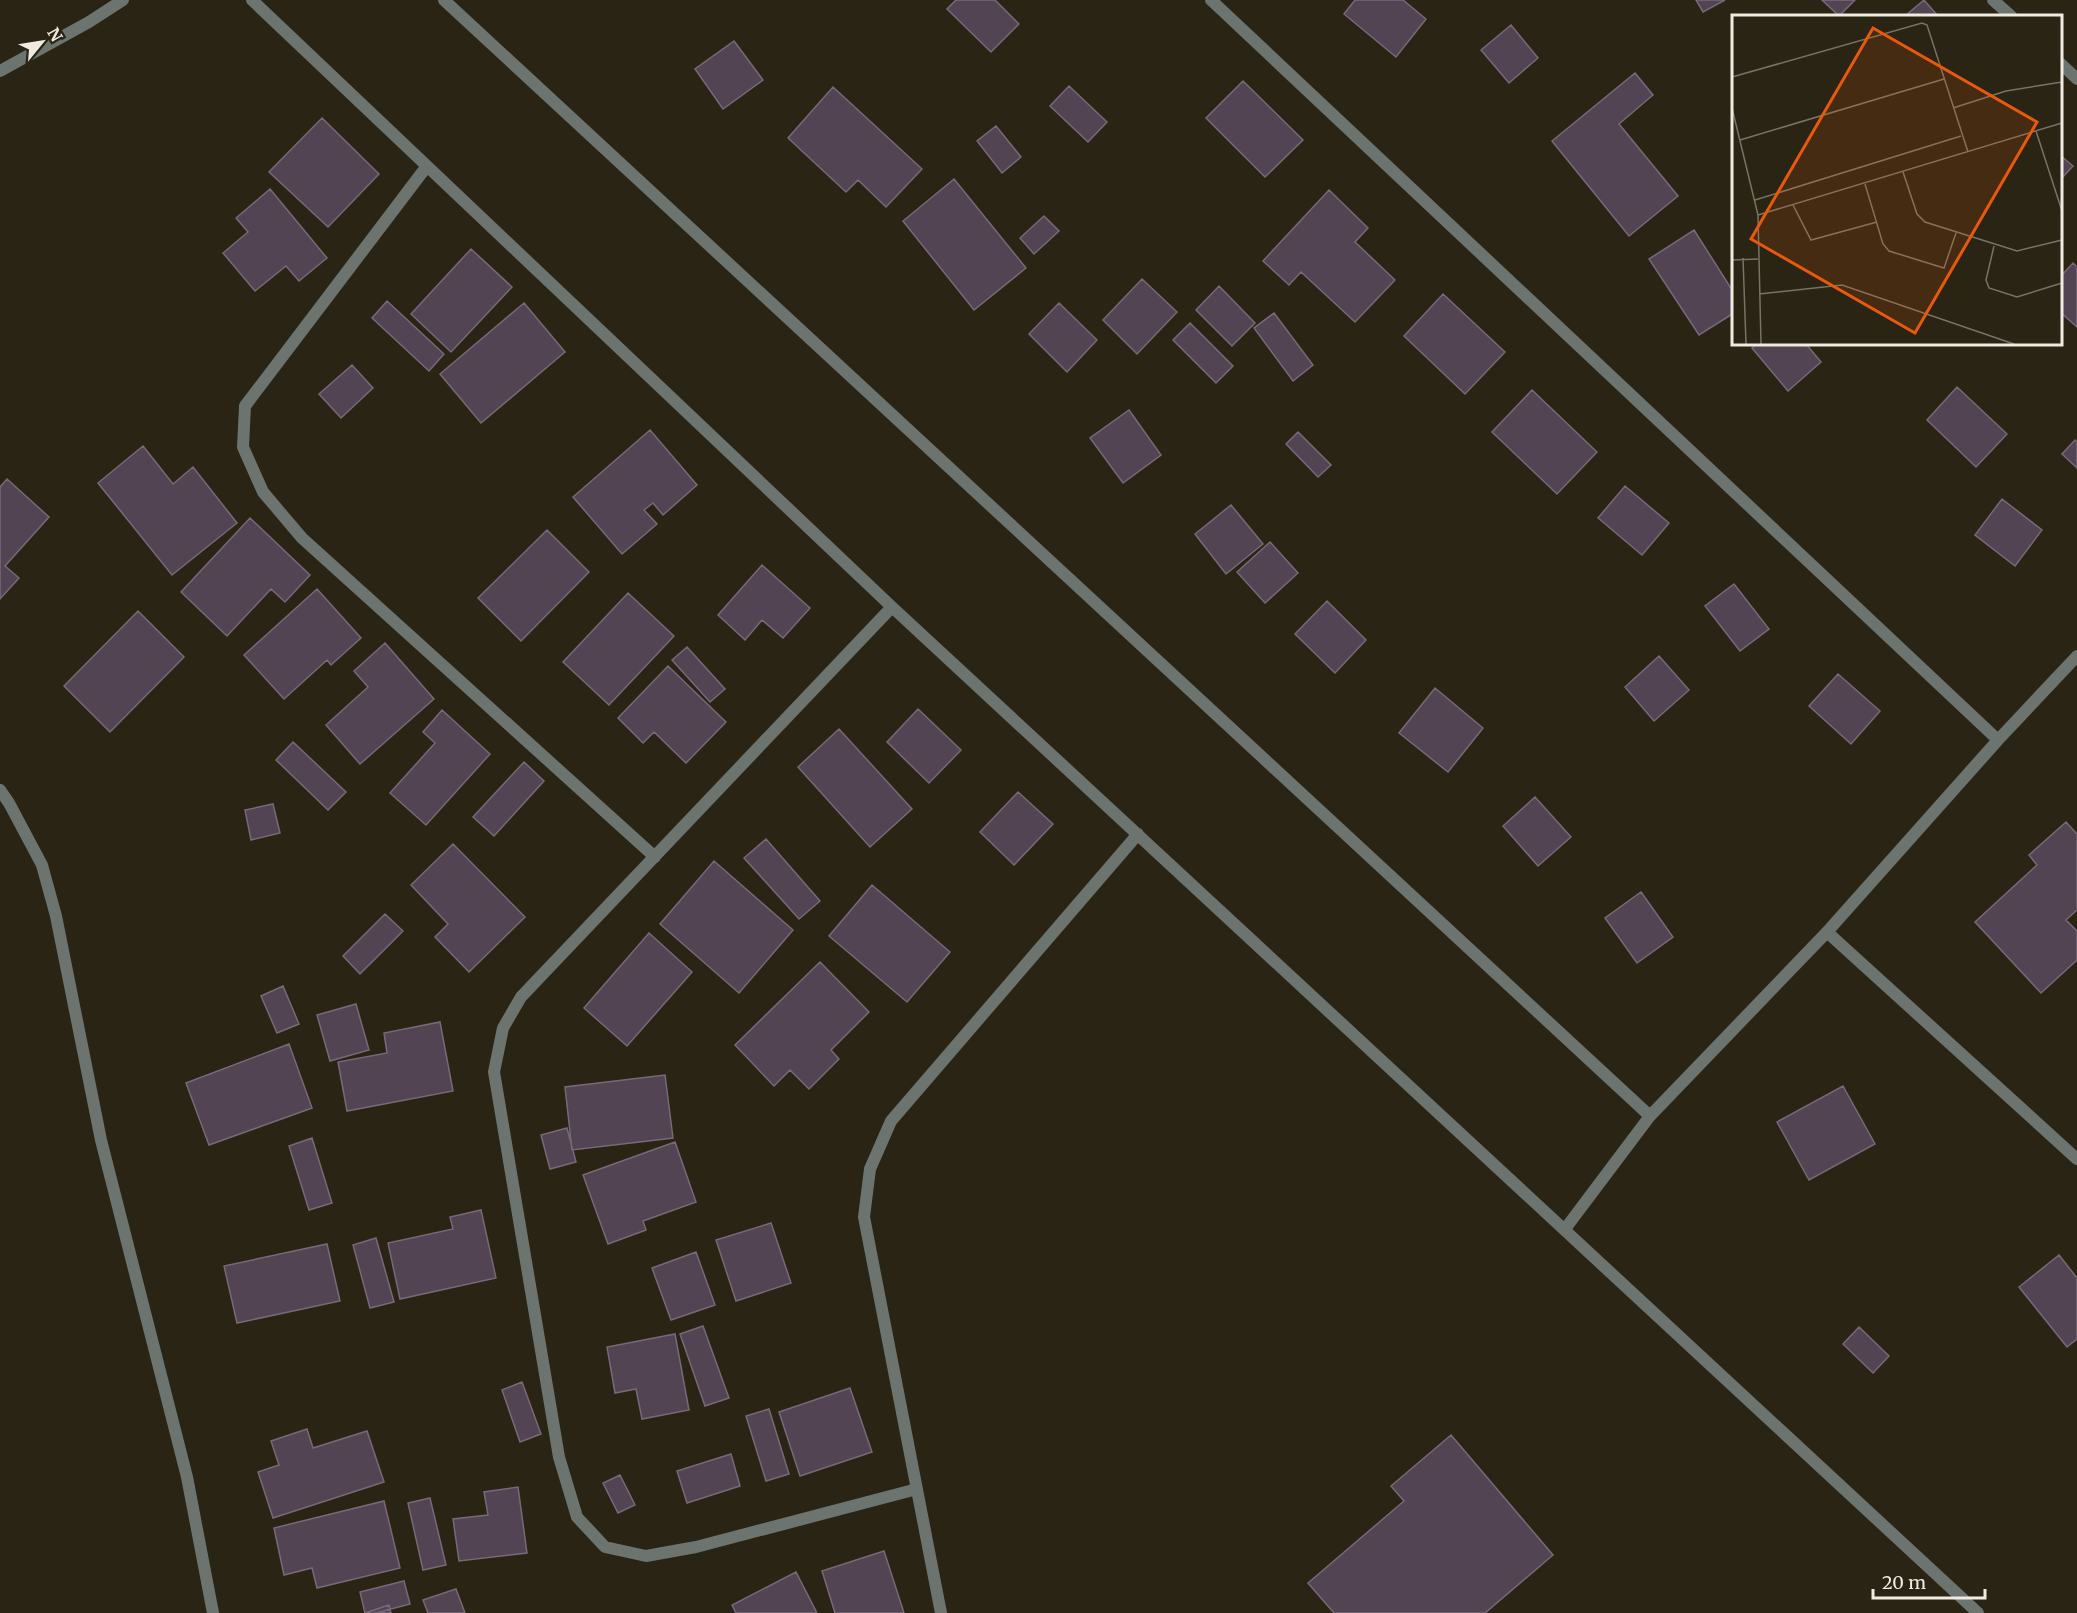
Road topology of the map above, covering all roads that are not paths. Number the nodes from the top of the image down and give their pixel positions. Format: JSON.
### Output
{"nodes":[{"id":1,"x":123,"y":0,"type":"edge"},
{"id":2,"x":252,"y":0,"type":"edge"},
{"id":3,"x":444,"y":0,"type":"edge"},
{"id":4,"x":1211,"y":0,"type":"edge"},
{"id":5,"x":1993,"y":0,"type":"edge"},
{"id":6,"x":2010,"y":15,"type":"edge"},
{"id":7,"x":2062,"y":64,"type":"edge"},
{"id":8,"x":0,"y":71,"type":"edge"},
{"id":9,"x":2077,"y":79,"type":"edge"},
{"id":10,"x":427,"y":166,"type":"junction"},
{"id":11,"x":892,"y":608,"type":"junction"},
{"id":12,"x":2077,"y":656,"type":"edge"},
{"id":13,"x":1998,"y":740,"type":"junction"},
{"id":14,"x":0,"y":790,"type":"edge"},
{"id":15,"x":1138,"y":834,"type":"junction"},
{"id":16,"x":655,"y":857,"type":"junction"},
{"id":17,"x":1827,"y":932,"type":"junction"},
{"id":18,"x":1650,"y":1116,"type":"junction"},
{"id":19,"x":2077,"y":1160,"type":"edge"},
{"id":20,"x":1565,"y":1230,"type":"junction"},
{"id":21,"x":917,"y":1489,"type":"junction"},
{"id":22,"x":213,"y":1613,"type":"edge"},
{"id":23,"x":940,"y":1613,"type":"edge"},
{"id":24,"x":1978,"y":1613,"type":"edge"}],
"edges":[{"from":1,"to":8,"type":"street"},
{"from":2,"to":10,"type":"street"},
{"from":3,"to":18,"type":"street"},
{"from":4,"to":13,"type":"street"},
{"from":5,"to":6,"type":"street"},
{"from":7,"to":9,"type":"street"},
{"from":10,"to":11,"type":"street"},
{"from":10,"to":16,"type":"street"},
{"from":11,"to":15,"type":"street"},
{"from":11,"to":16,"type":"street"},
{"from":12,"to":13,"type":"street"},
{"from":13,"to":17,"type":"street"},
{"from":14,"to":22,"type":"street"},
{"from":15,"to":20,"type":"street"},
{"from":15,"to":21,"type":"street"},
{"from":16,"to":21,"type":"street"},
{"from":17,"to":18,"type":"street"},
{"from":17,"to":19,"type":"street"},
{"from":18,"to":20,"type":"street"},
{"from":20,"to":24,"type":"street"},
{"from":21,"to":23,"type":"street"}]}
